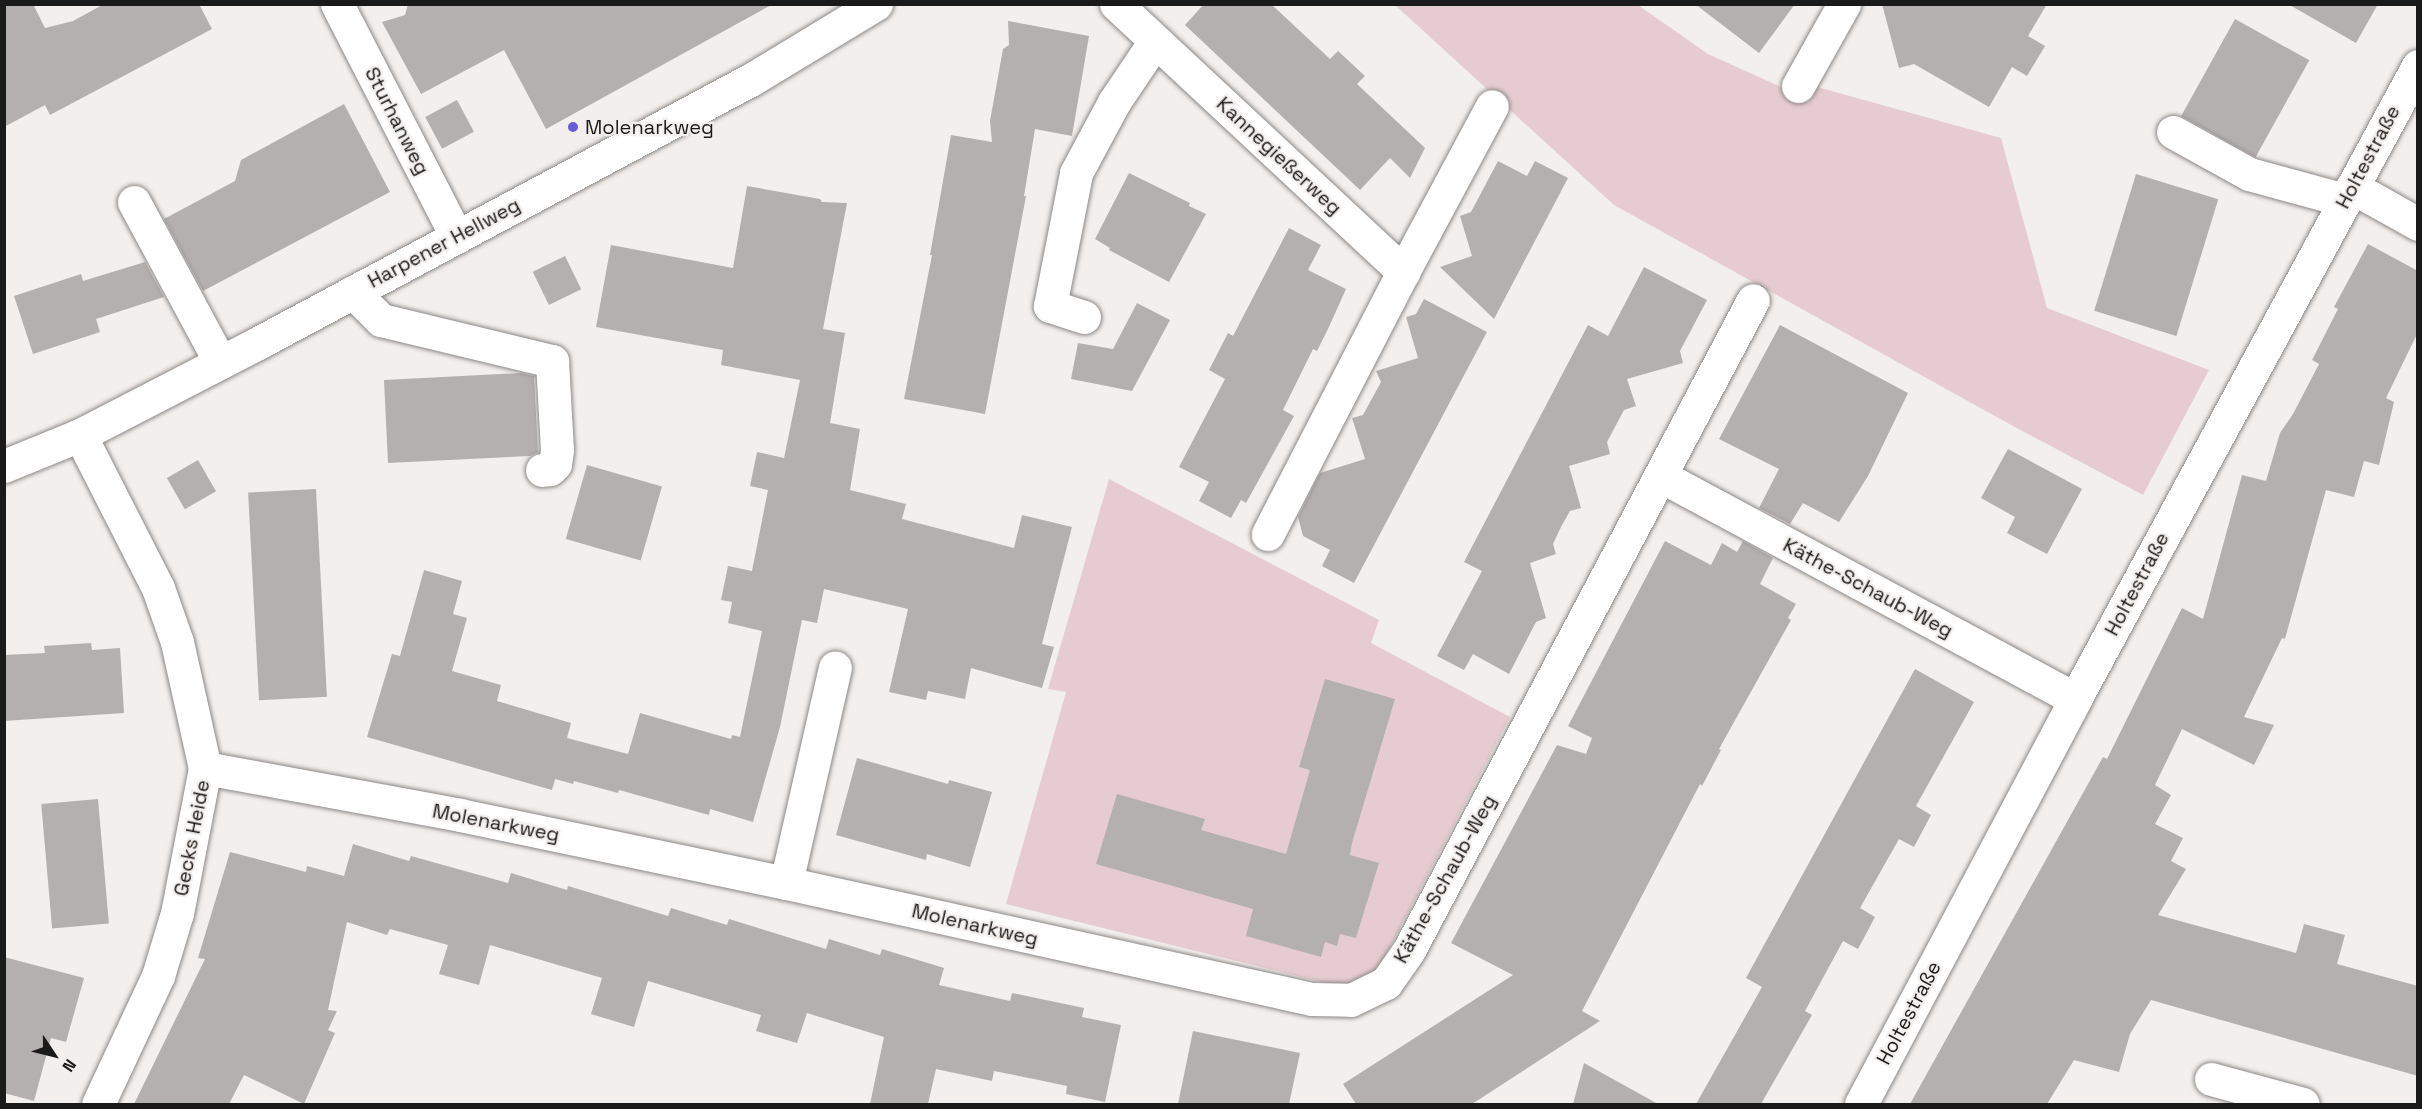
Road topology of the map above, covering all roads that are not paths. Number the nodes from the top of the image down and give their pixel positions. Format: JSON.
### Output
{"nodes":[{"id":1,"x":337,"y":4,"type":"edge"},
{"id":2,"x":876,"y":4,"type":"edge"},
{"id":3,"x":1116,"y":4,"type":"edge"},
{"id":4,"x":1844,"y":4,"type":"edge"},
{"id":5,"x":1155,"y":40,"type":"junction"},
{"id":6,"x":2418,"y":66,"type":"edge"},
{"id":7,"x":1798,"y":86,"type":"dead end"},
{"id":8,"x":1492,"y":106,"type":"dead end"},
{"id":9,"x":2173,"y":132,"type":"dead end"},
{"id":10,"x":2348,"y":194,"type":"junction"},
{"id":11,"x":134,"y":202,"type":"dead end"},
{"id":12,"x":2418,"y":224,"type":"edge"},
{"id":13,"x":457,"y":237,"type":"junction"},
{"id":14,"x":1403,"y":272,"type":"junction"},
{"id":15,"x":353,"y":292,"type":"junction"},
{"id":16,"x":1753,"y":300,"type":"dead end"},
{"id":17,"x":1084,"y":317,"type":"dead end"},
{"id":18,"x":220,"y":362,"type":"junction"},
{"id":19,"x":80,"y":435,"type":"junction"},
{"id":20,"x":4,"y":466,"type":"edge"},
{"id":21,"x":542,"y":470,"type":"dead end"},
{"id":22,"x":1661,"y":476,"type":"junction"},
{"id":23,"x":1268,"y":534,"type":"dead end"},
{"id":24,"x":835,"y":668,"type":"dead end"},
{"id":25,"x":2075,"y":699,"type":"junction"},
{"id":26,"x":205,"y":768,"type":"junction"},
{"id":27,"x":786,"y":883,"type":"junction"},
{"id":28,"x":1059,"y":944,"type":"joint"},
{"id":29,"x":2211,"y":1079,"type":"dead end"},
{"id":30,"x":98,"y":1104,"type":"edge"},
{"id":31,"x":1861,"y":1104,"type":"edge"},
{"id":32,"x":2303,"y":1104,"type":"edge"}],
"edges":[{"from":1,"to":13,"type":"street","name":"Sturhanweg"},
{"from":2,"to":13,"type":"street","name":"Harpener Hellweg"},
{"from":3,"to":5,"type":"street","name":"Kannegießerweg"},
{"from":4,"to":7,"type":"street"},
{"from":5,"to":14,"type":"street","name":"Kannegießerweg"},
{"from":5,"to":17,"type":"street"},
{"from":6,"to":10,"type":"street","name":"Holtestraße"},
{"from":8,"to":14,"type":"street"},
{"from":9,"to":10,"type":"street"},
{"from":10,"to":12,"type":"street"},
{"from":10,"to":25,"type":"street","name":"Holtestraße"},
{"from":11,"to":18,"type":"street"},
{"from":13,"to":15,"type":"street","name":"Harpener Hellweg"},
{"from":14,"to":23,"type":"street"},
{"from":15,"to":18,"type":"street","name":"Harpener Hellweg"},
{"from":15,"to":21,"type":"street"},
{"from":16,"to":22,"type":"street","name":"Käthe-Schaub-Weg"},
{"from":18,"to":19,"type":"street","name":"Harpener Hellweg"},
{"from":19,"to":20,"type":"street","name":"Harpener Hellweg"},
{"from":19,"to":26,"type":"street","name":"Gecks Heide"},
{"from":22,"to":25,"type":"street","name":"Käthe-Schaub-Weg"},
{"from":22,"to":28,"type":"street","name":"Käthe-Schaub-Weg"},
{"from":24,"to":27,"type":"street"},
{"from":25,"to":31,"type":"street","name":"Holtestraße"},
{"from":26,"to":27,"type":"street","name":"Molenarkweg"},
{"from":26,"to":30,"type":"street","name":"Gecks Heide"},
{"from":27,"to":28,"type":"street","name":"Molenarkweg"},
{"from":29,"to":32,"type":"street"}]}
